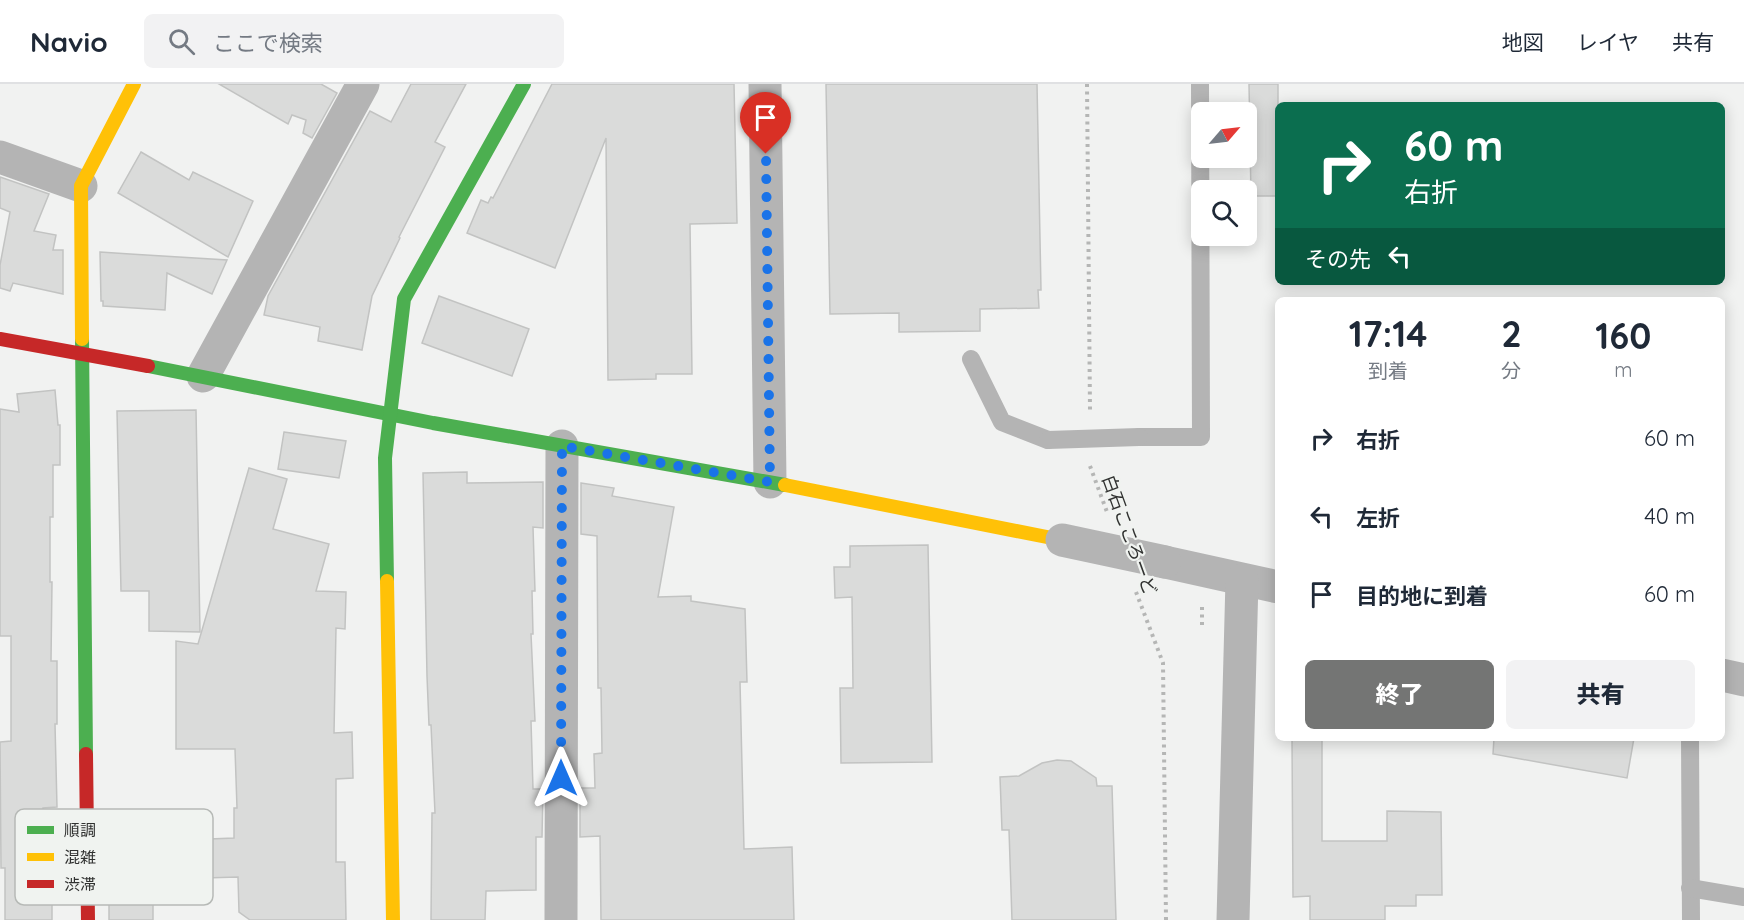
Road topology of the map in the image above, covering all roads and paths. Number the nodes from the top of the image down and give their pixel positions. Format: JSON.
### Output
{"nodes":[{"id":1,"x":134,"y":84,"type":"edge"},
{"id":2,"x":363,"y":84,"type":"edge"},
{"id":3,"x":524,"y":84,"type":"edge"},
{"id":4,"x":765,"y":84,"type":"edge"},
{"id":5,"x":1087,"y":84,"type":"edge"},
{"id":6,"x":1200,"y":84,"type":"edge"},
{"id":7,"x":0,"y":157,"type":"edge"},
{"id":8,"x":81,"y":186,"type":"junction"},
{"id":9,"x":0,"y":339,"type":"edge"},
{"id":10,"x":83,"y":355,"type":"junction"},
{"id":11,"x":970,"y":359,"type":"dead end"},
{"id":12,"x":203,"y":376,"type":"junction"},
{"id":13,"x":1090,"y":410,"type":"dead end"},
{"id":14,"x":389,"y":414,"type":"junction"},
{"id":15,"x":562,"y":446,"type":"junction"},
{"id":16,"x":1090,"y":456,"type":"dead end"},
{"id":17,"x":770,"y":482,"type":"junction"},
{"id":18,"x":1107,"y":513,"type":"dead end"},
{"id":19,"x":1062,"y":540,"type":"joint"},
{"id":20,"x":1242,"y":580,"type":"junction"},
{"id":21,"x":1134,"y":586,"type":"dead end"},
{"id":22,"x":1275,"y":586,"type":"edge"},
{"id":23,"x":1725,"y":676,"type":"edge"},
{"id":24,"x":1744,"y":680,"type":"edge"},
{"id":25,"x":1690,"y":741,"type":"edge"},
{"id":26,"x":87,"y":809,"type":"edge"},
{"id":27,"x":1690,"y":888,"type":"junction"},
{"id":28,"x":1744,"y":897,"type":"edge"},
{"id":29,"x":88,"y":905,"type":"edge"},
{"id":30,"x":88,"y":920,"type":"edge"},
{"id":31,"x":393,"y":920,"type":"edge"},
{"id":32,"x":561,"y":920,"type":"edge"},
{"id":33,"x":1166,"y":920,"type":"edge"},
{"id":34,"x":1233,"y":920,"type":"edge"},
{"id":35,"x":1691,"y":920,"type":"edge"}],
"edges":[{"from":1,"to":8,"type":"street"},
{"from":2,"to":12,"type":"street"},
{"from":3,"to":14,"type":"street"},
{"from":4,"to":17,"type":"street"},
{"from":5,"to":13,"type":"path"},
{"from":6,"to":11,"type":"lane","bridge":true},
{"from":7,"to":8,"type":"street"},
{"from":8,"to":10,"type":"street"},
{"from":9,"to":10,"type":"street"},
{"from":10,"to":12,"type":"street"},
{"from":10,"to":26,"type":"street"},
{"from":12,"to":14,"type":"street"},
{"from":14,"to":15,"type":"street"},
{"from":14,"to":31,"type":"street"},
{"from":15,"to":17,"type":"street"},
{"from":15,"to":32,"type":"street"},
{"from":16,"to":18,"type":"path","name":"白石こころーど"},
{"from":17,"to":19,"type":"street"},
{"from":19,"to":20,"type":"street","bridge":true},
{"from":20,"to":22,"type":"street"},
{"from":20,"to":34,"type":"street"},
{"from":21,"to":33,"type":"path","name":"白石こころーど"},
{"from":23,"to":24,"type":"street"},
{"from":25,"to":27,"type":"lane"},
{"from":27,"to":28,"type":"lane"},
{"from":27,"to":35,"type":"lane"},
{"from":29,"to":30,"type":"street"}]}
